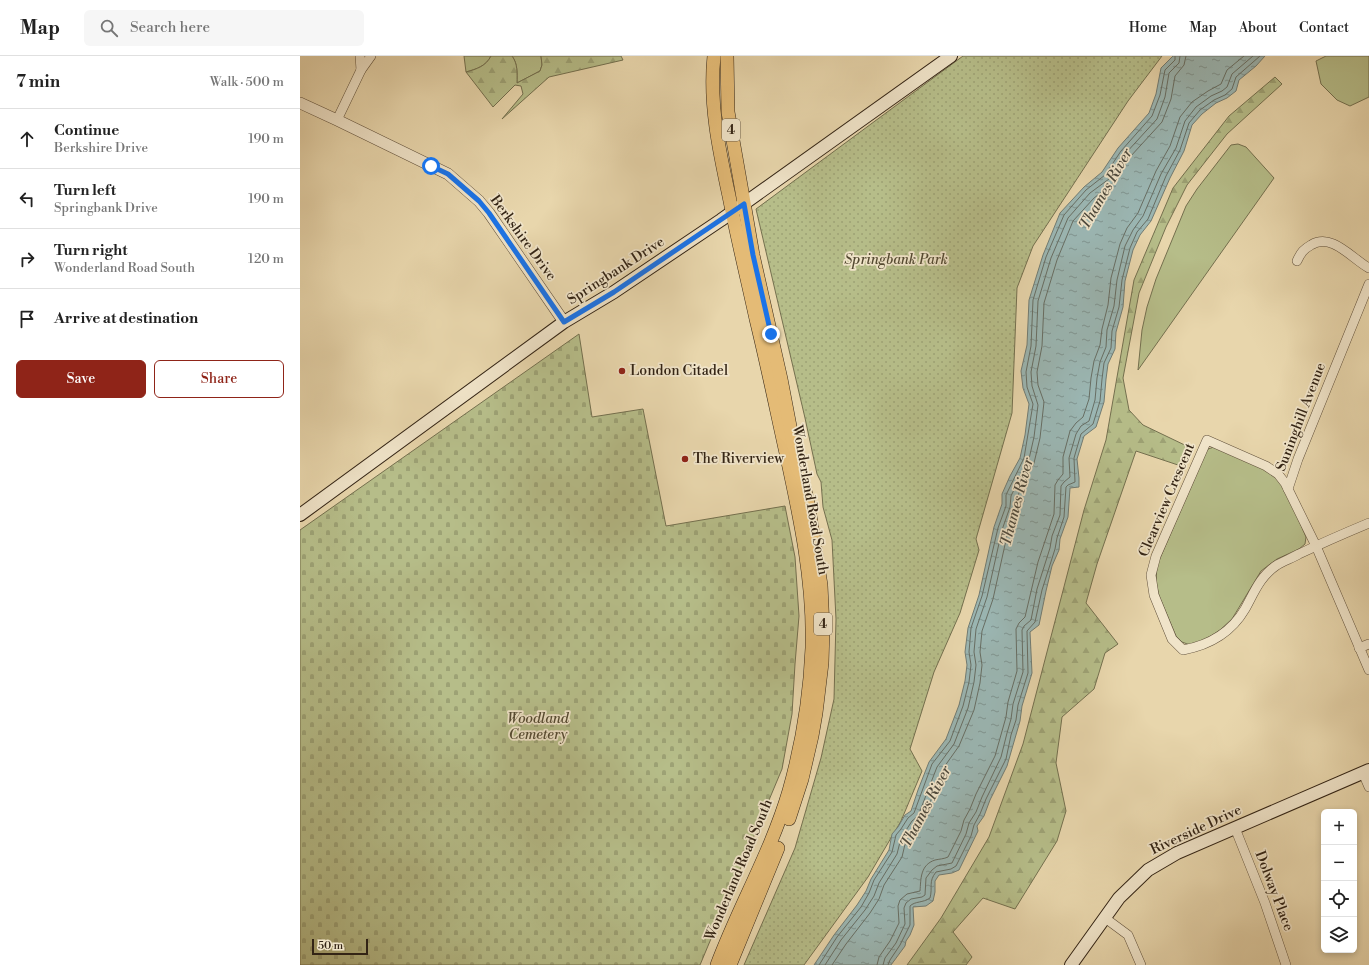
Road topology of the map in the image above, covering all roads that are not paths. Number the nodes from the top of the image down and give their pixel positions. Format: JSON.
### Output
{"nodes":[{"id":1,"x":360,"y":56,"type":"edge"},
{"id":2,"x":370,"y":56,"type":"edge"},
{"id":3,"x":714,"y":56,"type":"edge"},
{"id":4,"x":727,"y":56,"type":"edge"},
{"id":5,"x":950,"y":56,"type":"edge"},
{"id":6,"x":361,"y":70,"type":"junction"},
{"id":7,"x":300,"y":103,"type":"edge"},
{"id":8,"x":337,"y":120,"type":"junction"},
{"id":9,"x":744,"y":204,"type":"junction"},
{"id":10,"x":732,"y":212,"type":"junction"},
{"id":11,"x":1297,"y":261,"type":"dead end"},
{"id":12,"x":1369,"y":268,"type":"edge"},
{"id":13,"x":1369,"y":284,"type":"edge"},
{"id":14,"x":564,"y":322,"type":"junction"},
{"id":15,"x":1288,"y":489,"type":"junction"},
{"id":16,"x":300,"y":515,"type":"edge"},
{"id":17,"x":1369,"y":523,"type":"edge"},
{"id":18,"x":1316,"y":546,"type":"junction"},
{"id":19,"x":1369,"y":644,"type":"edge"},
{"id":20,"x":1359,"y":648,"type":"junction"},
{"id":21,"x":1369,"y":670,"type":"edge"},
{"id":22,"x":1366,"y":771,"type":"edge"},
{"id":23,"x":1369,"y":787,"type":"edge"},
{"id":24,"x":1235,"y":828,"type":"junction"},
{"id":25,"x":1105,"y":918,"type":"junction"},
{"id":26,"x":717,"y":965,"type":"edge"},
{"id":27,"x":730,"y":965,"type":"edge"},
{"id":28,"x":1071,"y":965,"type":"edge"},
{"id":29,"x":1141,"y":965,"type":"edge"},
{"id":30,"x":1286,"y":965,"type":"edge"}],
"edges":[{"from":1,"to":6,"type":"street"},
{"from":2,"to":6,"type":"street"},
{"from":3,"to":10,"type":"main road","name":"Wonderland Road South","number":"4"},
{"from":4,"to":9,"type":"main road","name":"Wonderland Road South","number":"4"},
{"from":5,"to":9,"type":"main road","name":"Springbank Drive"},
{"from":6,"to":8,"type":"street"},
{"from":7,"to":8,"type":"street","name":"Berkshire Drive"},
{"from":8,"to":14,"type":"street","name":"Berkshire Drive"},
{"from":9,"to":10,"type":"main road","name":"Springbank Drive"},
{"from":9,"to":27,"type":"main road","name":"Wonderland Road South","number":"4"},
{"from":10,"to":14,"type":"main road","name":"Springbank Drive"},
{"from":10,"to":26,"type":"main road","name":"Wonderland Road South","number":"4"},
{"from":11,"to":12,"type":"street"},
{"from":13,"to":15,"type":"street","name":"Suninghill Avenue"},
{"from":14,"to":16,"type":"main road","name":"Springbank Drive"},
{"from":15,"to":18,"type":"street","name":"Suninghill Avenue"},
{"from":15,"to":18,"type":"street","name":"Clearview Crescent"},
{"from":17,"to":18,"type":"street"},
{"from":18,"to":20,"type":"street","name":"Suninghill Avenue"},
{"from":19,"to":20,"type":"street"},
{"from":20,"to":21,"type":"street","name":"Suninghill Avenue"},
{"from":22,"to":23,"type":"street"},
{"from":22,"to":24,"type":"main road","name":"Riverside Drive"},
{"from":24,"to":25,"type":"main road","name":"Riverside Drive"},
{"from":24,"to":30,"type":"street","name":"Dolway Place"},
{"from":25,"to":28,"type":"main road","name":"Riverside Drive"},
{"from":25,"to":29,"type":"street"}]}
